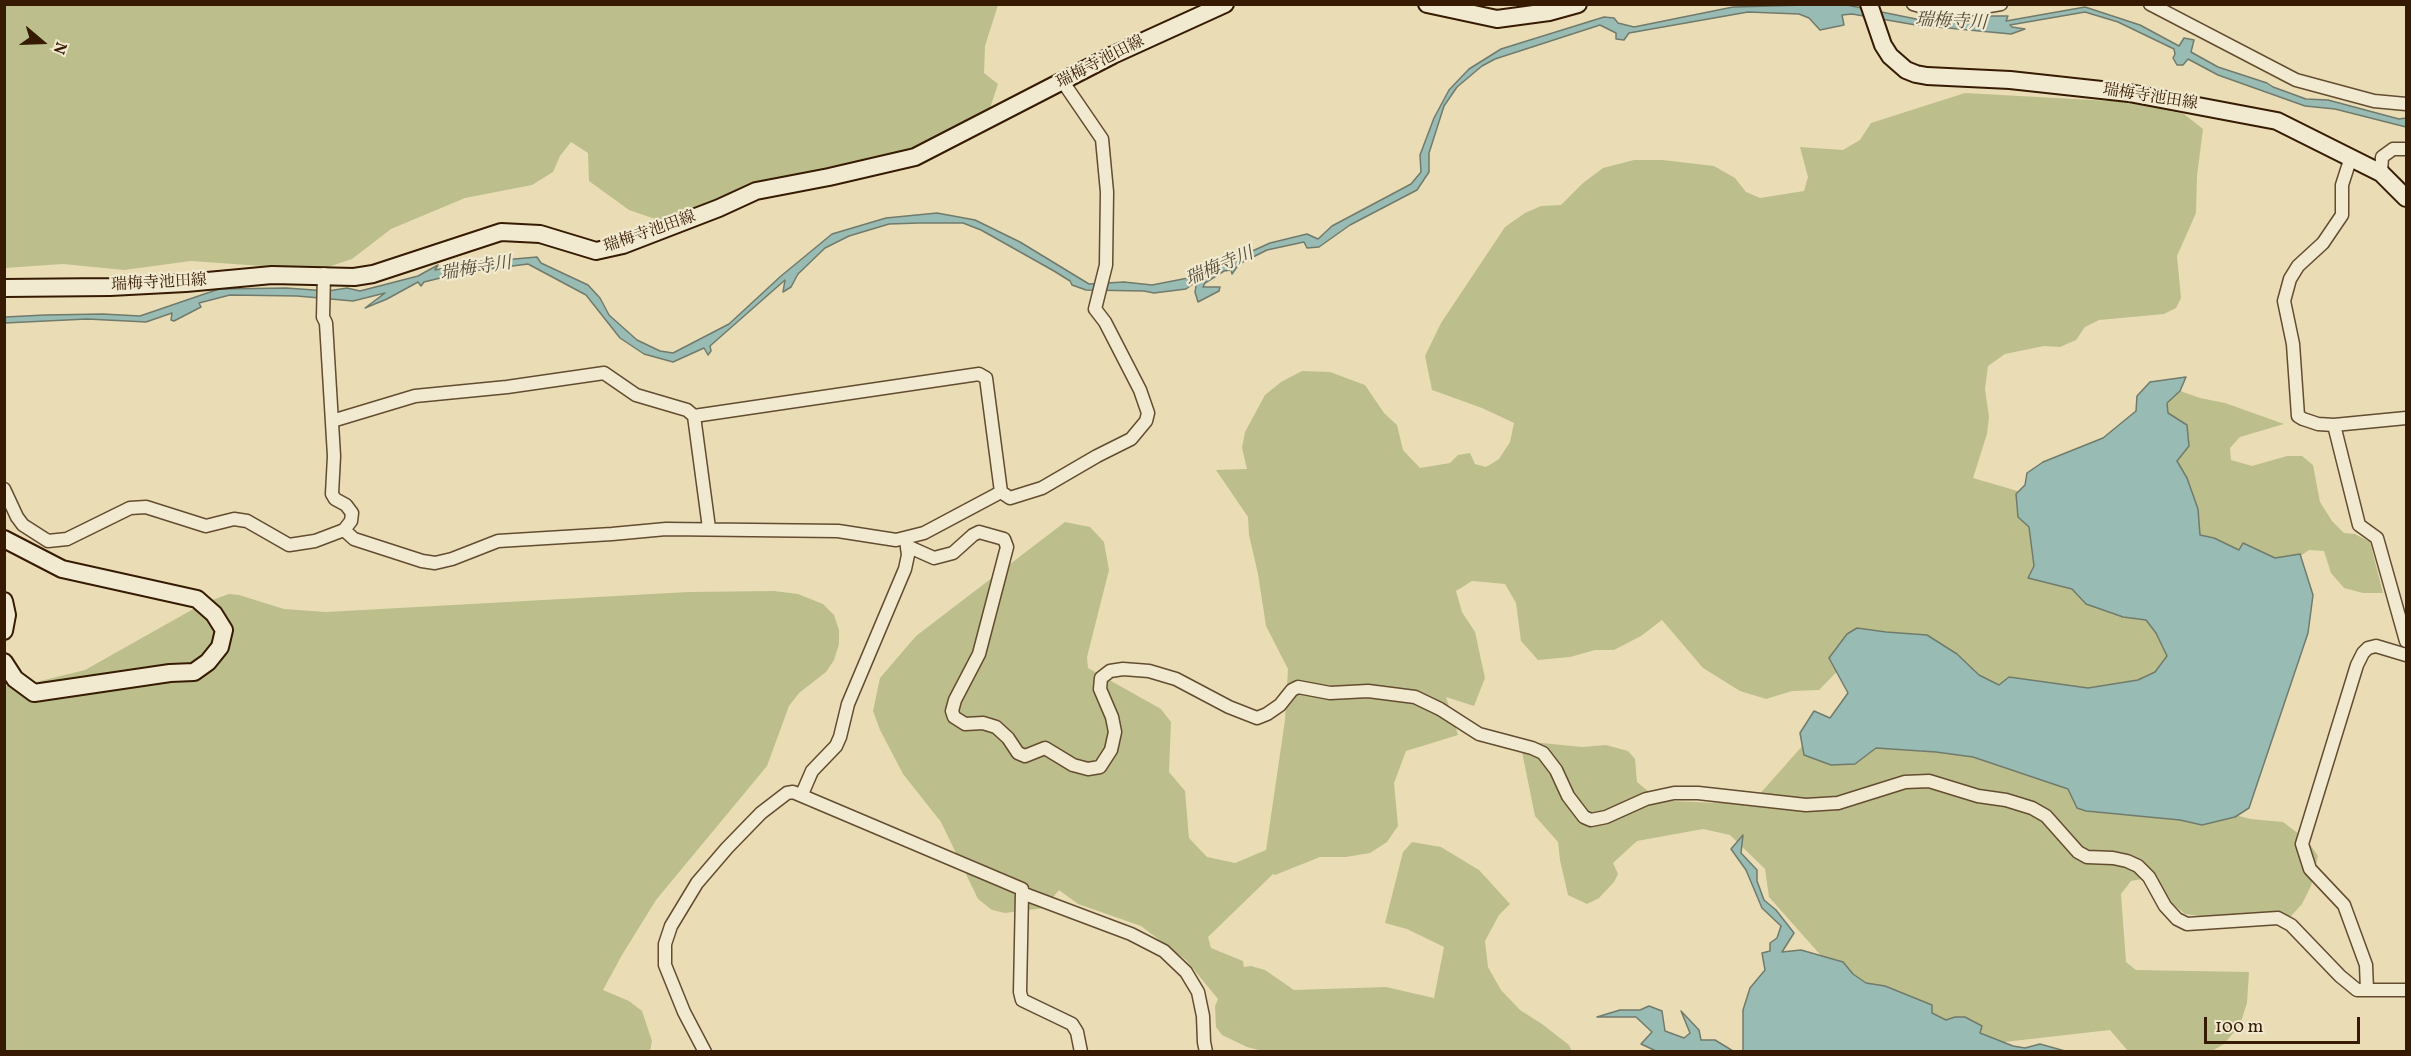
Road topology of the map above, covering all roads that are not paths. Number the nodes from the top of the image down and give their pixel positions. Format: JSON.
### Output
{"nodes":[{"id":1,"x":1225,"y":4,"type":"edge"},
{"id":2,"x":1427,"y":4,"type":"edge"},
{"id":3,"x":1578,"y":4,"type":"edge"},
{"id":4,"x":1869,"y":4,"type":"edge"},
{"id":5,"x":1913,"y":4,"type":"edge"},
{"id":6,"x":2001,"y":4,"type":"edge"},
{"id":7,"x":2150,"y":4,"type":"edge"},
{"id":8,"x":1063,"y":82,"type":"junction"},
{"id":9,"x":2406,"y":104,"type":"edge"},
{"id":10,"x":2406,"y":149,"type":"edge"},
{"id":11,"x":2351,"y":157,"type":"junction"},
{"id":12,"x":2380,"y":173,"type":"junction"},
{"id":13,"x":2406,"y":198,"type":"edge"},
{"id":14,"x":324,"y":274,"type":"junction"},
{"id":15,"x":4,"y":288,"type":"edge"},
{"id":16,"x":694,"y":416,"type":"junction"},
{"id":17,"x":2406,"y":418,"type":"edge"},
{"id":18,"x":332,"y":421,"type":"junction"},
{"id":19,"x":2334,"y":425,"type":"junction"},
{"id":20,"x":4,"y":489,"type":"edge"},
{"id":21,"x":1001,"y":492,"type":"junction"},
{"id":22,"x":709,"y":528,"type":"junction"},
{"id":23,"x":344,"y":530,"type":"junction"},
{"id":24,"x":4,"y":539,"type":"edge"},
{"id":25,"x":906,"y":542,"type":"junction"},
{"id":26,"x":4,"y":601,"type":"edge"},
{"id":27,"x":4,"y":631,"type":"edge"},
{"id":28,"x":2406,"y":641,"type":"edge"},
{"id":29,"x":2406,"y":655,"type":"edge"},
{"id":30,"x":4,"y":662,"type":"edge"},
{"id":31,"x":802,"y":794,"type":"junction"},
{"id":32,"x":1022,"y":893,"type":"junction"},
{"id":33,"x":2367,"y":990,"type":"junction"},
{"id":34,"x":2406,"y":990,"type":"edge"},
{"id":35,"x":705,"y":1052,"type":"edge"},
{"id":36,"x":1081,"y":1052,"type":"edge"},
{"id":37,"x":1206,"y":1052,"type":"edge"}],
"edges":[{"from":1,"to":8,"type":"main road","name":"瑞梅寺池田線"},
{"from":2,"to":3,"type":"main road"},
{"from":4,"to":11,"type":"main road","name":"瑞梅寺池田線"},
{"from":5,"to":6,"type":"street"},
{"from":7,"to":9,"type":"street"},
{"from":8,"to":14,"type":"main road","name":"瑞梅寺池田線"},
{"from":8,"to":21,"type":"street"},
{"from":10,"to":12,"type":"street"},
{"from":11,"to":12,"type":"main road","name":"瑞梅寺池田線"},
{"from":11,"to":19,"type":"street"},
{"from":12,"to":13,"type":"main road","name":"瑞梅寺池田線"},
{"from":14,"to":15,"type":"main road","name":"瑞梅寺池田線"},
{"from":14,"to":18,"type":"street"},
{"from":16,"to":18,"type":"street"},
{"from":16,"to":21,"type":"street"},
{"from":16,"to":22,"type":"street"},
{"from":17,"to":19,"type":"street"},
{"from":18,"to":23,"type":"street"},
{"from":19,"to":28,"type":"street"},
{"from":20,"to":23,"type":"street"},
{"from":21,"to":25,"type":"street"},
{"from":22,"to":23,"type":"street"},
{"from":22,"to":25,"type":"street"},
{"from":24,"to":30,"type":"main road"},
{"from":25,"to":31,"type":"street"},
{"from":25,"to":33,"type":"street"},
{"from":26,"to":27,"type":"main road"},
{"from":29,"to":33,"type":"street"},
{"from":31,"to":32,"type":"street"},
{"from":31,"to":35,"type":"street"},
{"from":32,"to":36,"type":"street"},
{"from":32,"to":37,"type":"street"},
{"from":33,"to":34,"type":"street"}]}
